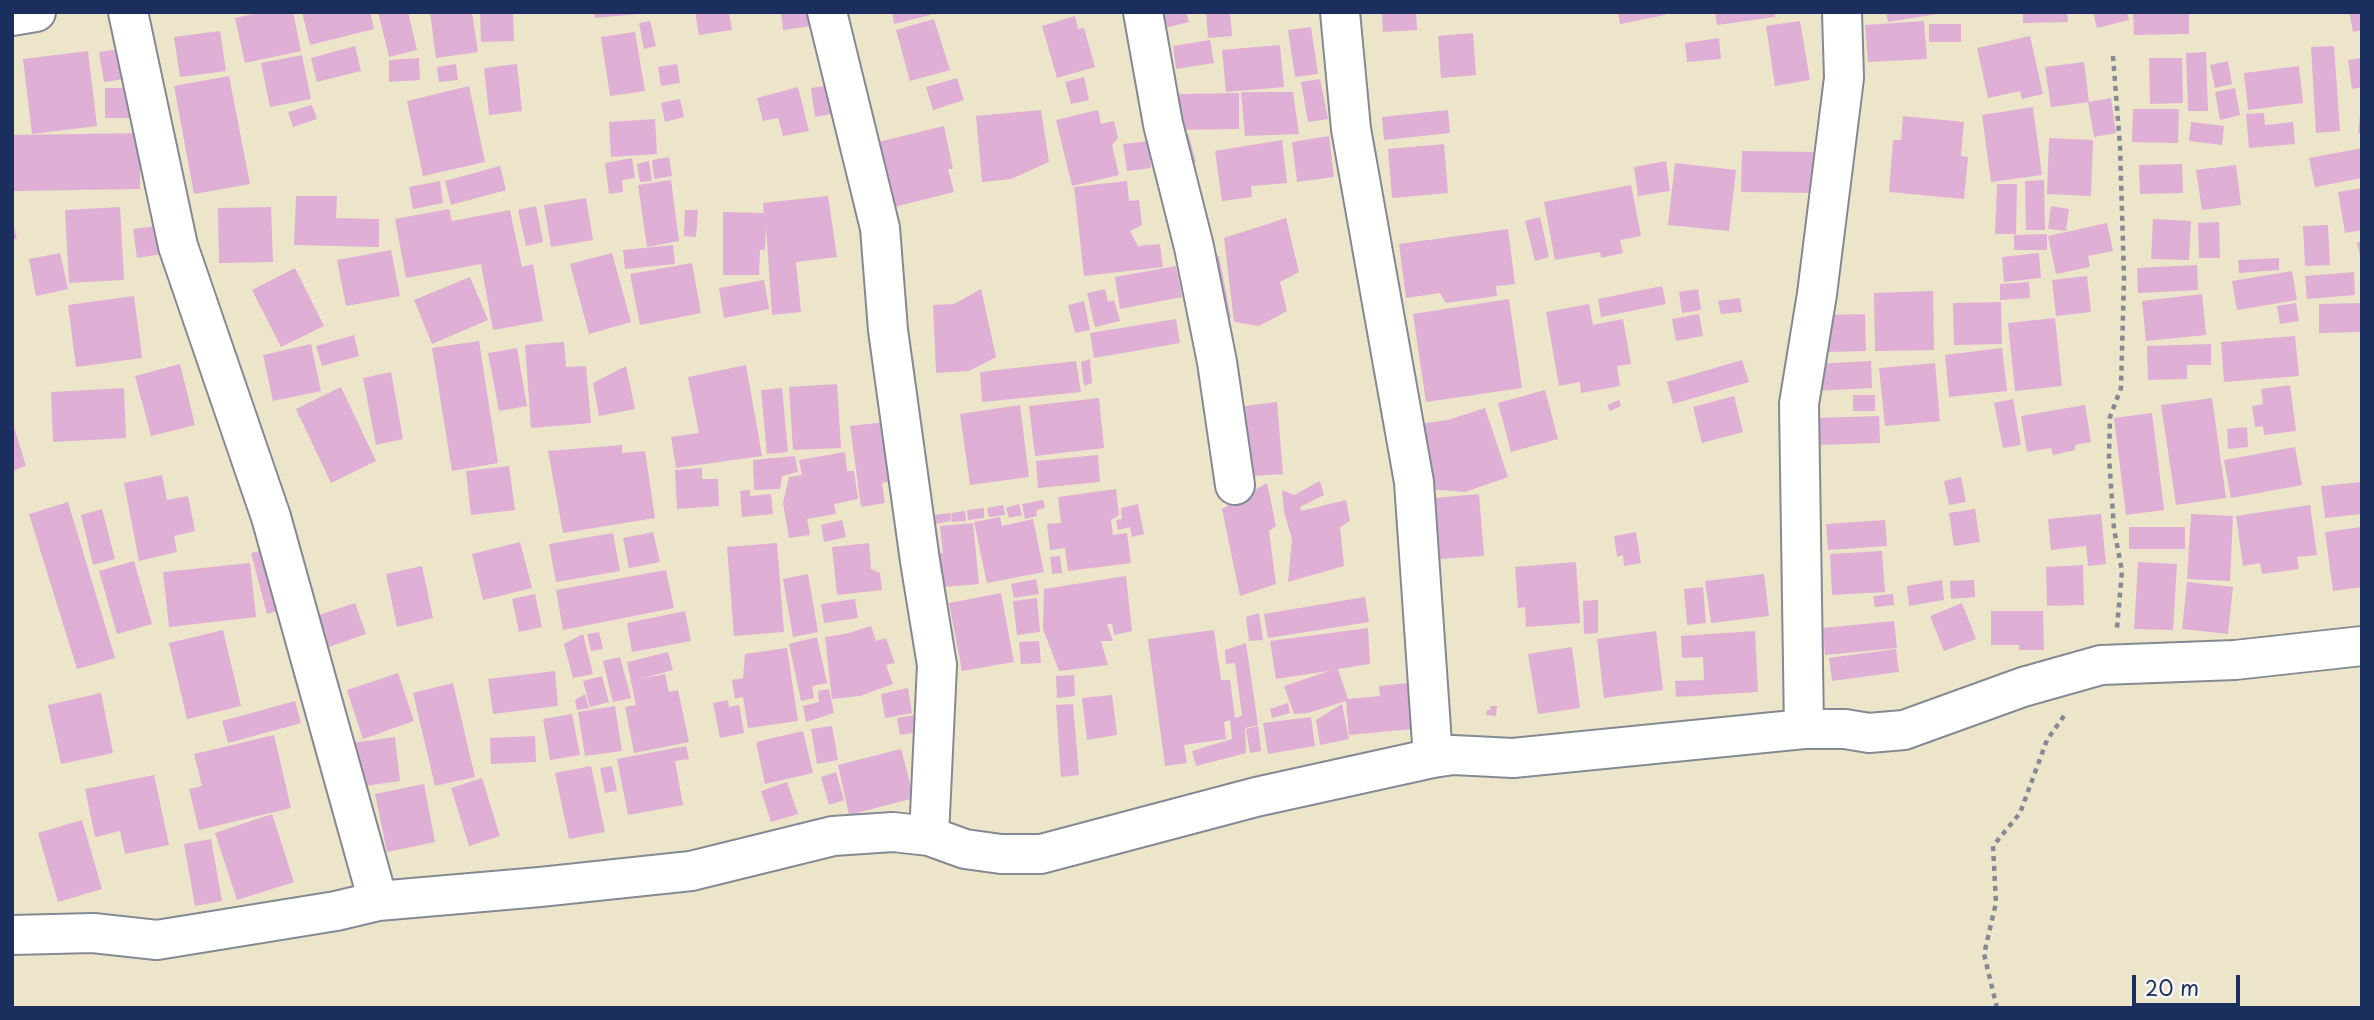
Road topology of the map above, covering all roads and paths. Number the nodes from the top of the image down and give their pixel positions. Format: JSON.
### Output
{"nodes":[{"id":1,"x":36,"y":12,"type":"edge"},
{"id":2,"x":128,"y":12,"type":"edge"},
{"id":3,"x":827,"y":12,"type":"edge"},
{"id":4,"x":1143,"y":12,"type":"edge"},
{"id":5,"x":1340,"y":12,"type":"edge"},
{"id":6,"x":1842,"y":12,"type":"edge"},
{"id":7,"x":12,"y":16,"type":"edge"},
{"id":8,"x":2113,"y":56,"type":"dead end"},
{"id":9,"x":1234,"y":485,"type":"dead end"},
{"id":10,"x":2362,"y":646,"type":"edge"},
{"id":11,"x":2101,"y":666,"type":"junction"},
{"id":12,"x":1804,"y":729,"type":"junction"},
{"id":13,"x":1433,"y":758,"type":"junction"},
{"id":14,"x":929,"y":836,"type":"junction"},
{"id":15,"x":378,"y":901,"type":"junction"},
{"id":16,"x":12,"y":935,"type":"edge"},
{"id":17,"x":1997,"y":1008,"type":"edge"}],
"edges":[{"from":1,"to":7,"type":"street"},
{"from":2,"to":15,"type":"street"},
{"from":3,"to":14,"type":"street"},
{"from":4,"to":9,"type":"street"},
{"from":5,"to":13,"type":"street"},
{"from":6,"to":12,"type":"street"},
{"from":8,"to":11,"type":"path"},
{"from":10,"to":11,"type":"street"},
{"from":11,"to":12,"type":"street"},
{"from":11,"to":17,"type":"path"},
{"from":12,"to":13,"type":"street"},
{"from":13,"to":14,"type":"street"},
{"from":14,"to":15,"type":"street"},
{"from":15,"to":16,"type":"street"}]}
